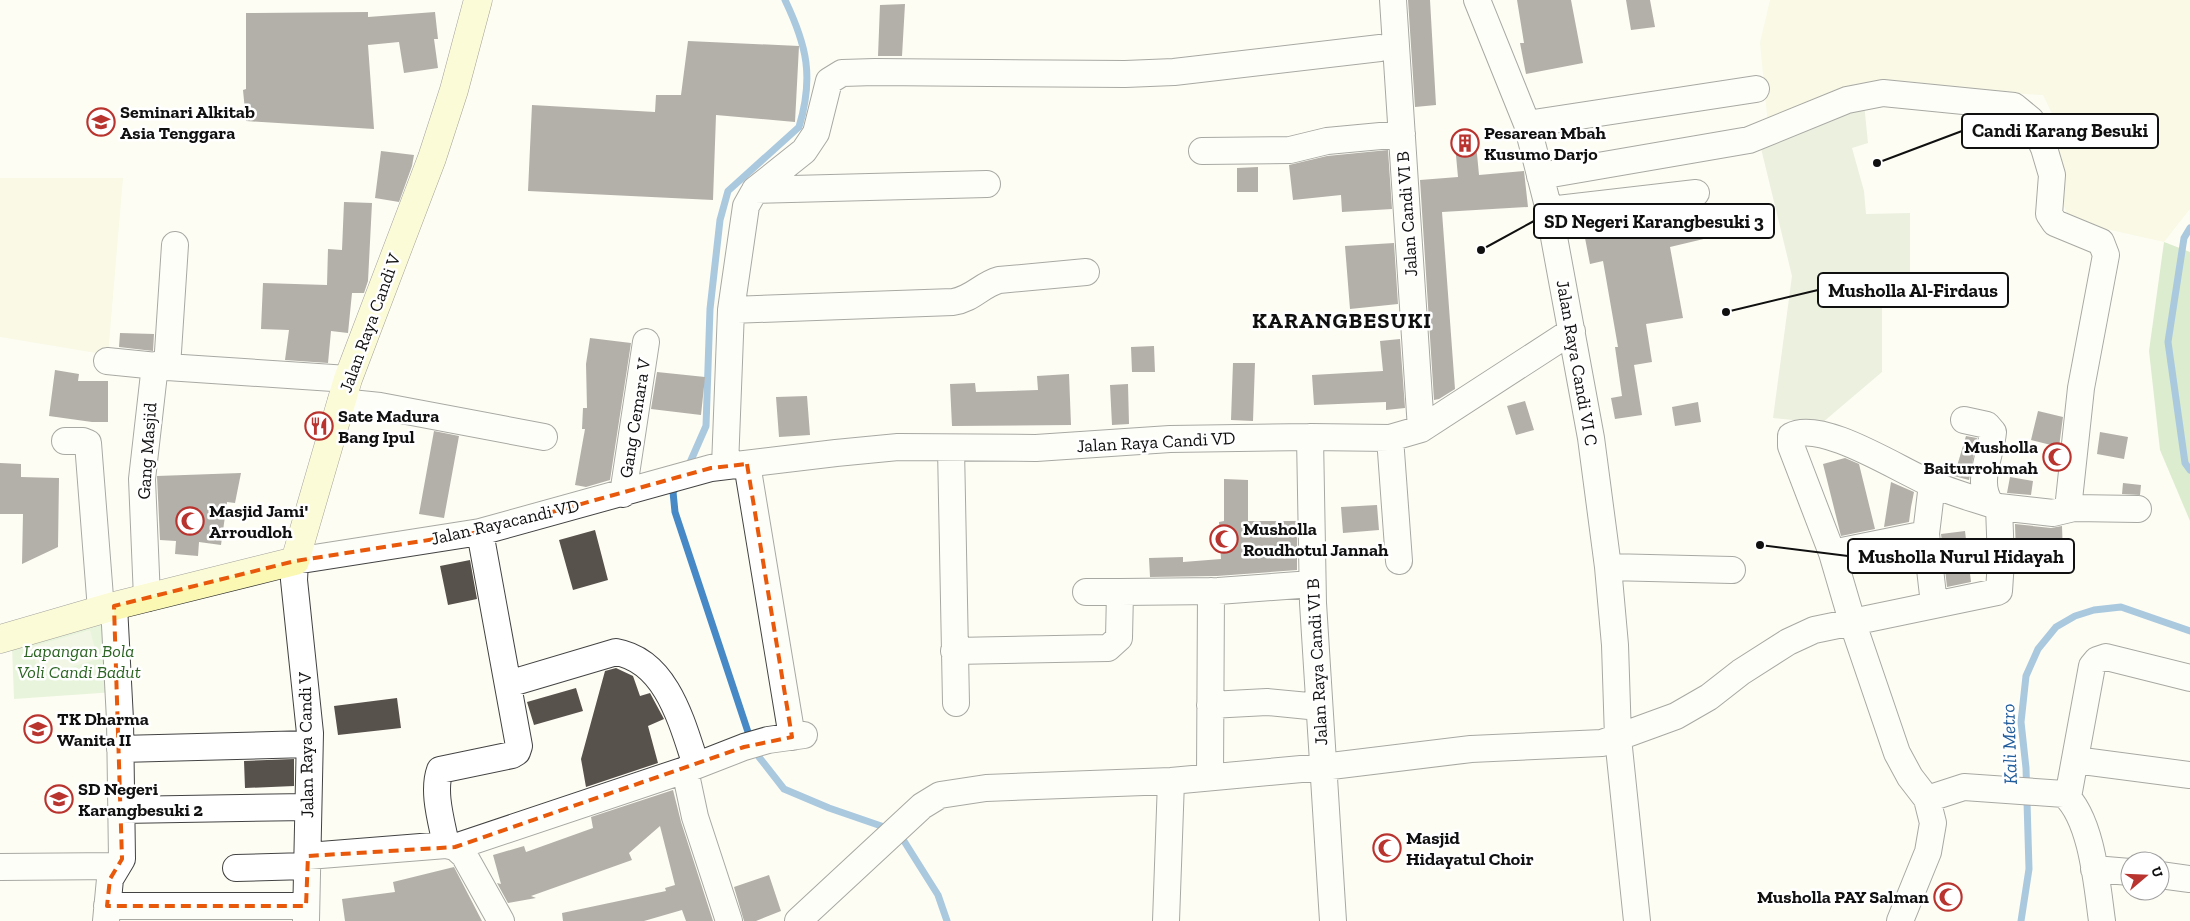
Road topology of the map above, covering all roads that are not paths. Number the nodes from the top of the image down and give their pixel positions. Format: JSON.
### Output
{"nodes":[{"id":1,"x":478,"y":0,"type":"edge"},
{"id":2,"x":1393,"y":0,"type":"edge"},
{"id":3,"x":1476,"y":0,"type":"edge"},
{"id":4,"x":1380,"y":48,"type":"dead end"},
{"id":5,"x":1756,"y":89,"type":"dead end"},
{"id":6,"x":1527,"y":124,"type":"junction"},
{"id":7,"x":1402,"y":134,"type":"junction"},
{"id":8,"x":1202,"y":151,"type":"dead end"},
{"id":9,"x":1540,"y":176,"type":"junction"},
{"id":10,"x":987,"y":184,"type":"dead end"},
{"id":11,"x":755,"y":190,"type":"junction"},
{"id":12,"x":1696,"y":193,"type":"dead end"},
{"id":13,"x":1549,"y":210,"type":"junction"},
{"id":14,"x":175,"y":245,"type":"dead end"},
{"id":15,"x":1086,"y":272,"type":"dead end"},
{"id":16,"x":731,"y":310,"type":"junction"},
{"id":17,"x":1572,"y":331,"type":"junction"},
{"id":18,"x":646,"y":342,"type":"dead end"},
{"id":19,"x":107,"y":361,"type":"dead end"},
{"id":20,"x":161,"y":366,"type":"junction"},
{"id":21,"x":344,"y":390,"type":"junction"},
{"id":22,"x":1964,"y":420,"type":"dead end"},
{"id":23,"x":1421,"y":429,"type":"junction"},
{"id":24,"x":544,"y":437,"type":"dead end"},
{"id":25,"x":1310,"y":437,"type":"junction"},
{"id":26,"x":1390,"y":438,"type":"junction"},
{"id":27,"x":65,"y":441,"type":"dead end"},
{"id":28,"x":951,"y":448,"type":"junction"},
{"id":29,"x":728,"y":466,"type":"junction"},
{"id":30,"x":1932,"y":484,"type":"junction"},
{"id":31,"x":623,"y":494,"type":"junction"},
{"id":32,"x":1995,"y":505,"type":"junction"},
{"id":33,"x":2068,"y":509,"type":"junction"},
{"id":34,"x":2138,"y":509,"type":"dead end"},
{"id":35,"x":480,"y":532,"type":"junction"},
{"id":36,"x":1926,"y":534,"type":"junction"},
{"id":37,"x":1832,"y":553,"type":"junction"},
{"id":38,"x":1400,"y":560,"type":"dead end"},
{"id":39,"x":295,"y":561,"type":"junction"},
{"id":40,"x":1608,"y":567,"type":"junction"},
{"id":41,"x":1732,"y":570,"type":"dead end"},
{"id":42,"x":1312,"y":584,"type":"junction"},
{"id":43,"x":1211,"y":591,"type":"junction"},
{"id":44,"x":1086,"y":592,"type":"dead end"},
{"id":45,"x":1120,"y":592,"type":"junction"},
{"id":46,"x":147,"y":598,"type":"junction"},
{"id":47,"x":1934,"y":604,"type":"junction"},
{"id":48,"x":107,"y":608,"type":"junction"},
{"id":49,"x":1852,"y":621,"type":"junction"},
{"id":50,"x":0,"y":639,"type":"edge"},
{"id":51,"x":954,"y":652,"type":"junction"},
{"id":52,"x":2190,"y":678,"type":"edge"},
{"id":53,"x":508,"y":684,"type":"junction"},
{"id":54,"x":956,"y":703,"type":"dead end"},
{"id":55,"x":1210,"y":705,"type":"junction"},
{"id":56,"x":1319,"y":707,"type":"junction"},
{"id":57,"x":1618,"y":738,"type":"junction"},
{"id":58,"x":310,"y":744,"type":"junction"},
{"id":59,"x":120,"y":749,"type":"junction"},
{"id":60,"x":2083,"y":761,"type":"junction"},
{"id":61,"x":1323,"y":767,"type":"junction"},
{"id":62,"x":691,"y":768,"type":"junction"},
{"id":63,"x":2190,"y":775,"type":"edge"},
{"id":64,"x":1210,"y":777,"type":"junction"},
{"id":65,"x":1171,"y":781,"type":"junction"},
{"id":66,"x":2063,"y":794,"type":"junction"},
{"id":67,"x":1928,"y":799,"type":"junction"},
{"id":68,"x":308,"y":807,"type":"junction"},
{"id":69,"x":121,"y":810,"type":"junction"},
{"id":70,"x":2081,"y":820,"type":"junction"},
{"id":71,"x":451,"y":846,"type":"junction"},
{"id":72,"x":307,"y":861,"type":"junction"},
{"id":73,"x":117,"y":866,"type":"junction"},
{"id":74,"x":0,"y":867,"type":"edge"},
{"id":75,"x":236,"y":868,"type":"dead end"},
{"id":76,"x":2094,"y":869,"type":"junction"},
{"id":77,"x":2120,"y":871,"type":"edge"},
{"id":78,"x":2170,"y":876,"type":"edge"},
{"id":79,"x":2190,"y":879,"type":"edge"},
{"id":80,"x":107,"y":914,"type":"edge"},
{"id":81,"x":306,"y":914,"type":"edge"},
{"id":82,"x":501,"y":921,"type":"edge"},
{"id":83,"x":729,"y":921,"type":"edge"},
{"id":84,"x":798,"y":921,"type":"edge"},
{"id":85,"x":1166,"y":921,"type":"edge"},
{"id":86,"x":1333,"y":921,"type":"edge"},
{"id":87,"x":1637,"y":921,"type":"edge"},
{"id":88,"x":1900,"y":921,"type":"edge"},
{"id":89,"x":2102,"y":921,"type":"edge"}],
"edges":[{"from":1,"to":21,"type":"street","name":"Jalan Raya Candi V"},
{"from":2,"to":7,"type":"street","name":"Jalan Candi VI B"},
{"from":3,"to":6,"type":"street","name":"Jalan Raya Candi VI C"},
{"from":4,"to":11,"type":"street"},
{"from":5,"to":6,"type":"street"},
{"from":6,"to":9,"type":"street","name":"Jalan Raya Candi VI C"},
{"from":7,"to":8,"type":"street"},
{"from":7,"to":23,"type":"street","name":"Jalan Candi VI B"},
{"from":9,"to":13,"type":"street","name":"Jalan Raya Candi VI C"},
{"from":9,"to":33,"type":"street"},
{"from":10,"to":11,"type":"street"},
{"from":11,"to":16,"type":"street"},
{"from":12,"to":13,"type":"street"},
{"from":13,"to":17,"type":"street","name":"Jalan Raya Candi VI C"},
{"from":14,"to":20,"type":"street","name":"Gang Masjid"},
{"from":15,"to":16,"type":"street"},
{"from":16,"to":29,"type":"street"},
{"from":17,"to":23,"type":"street","name":"Jalan Raya Candi VD"},
{"from":17,"to":40,"type":"street","name":"Jalan Raya Candi VI C"},
{"from":18,"to":31,"type":"street","name":"Gang Cemara V"},
{"from":19,"to":20,"type":"street"},
{"from":20,"to":21,"type":"street"},
{"from":20,"to":46,"type":"street","name":"Gang Masjid"},
{"from":21,"to":24,"type":"street"},
{"from":21,"to":39,"type":"street","name":"Jalan Raya Candi V"},
{"from":22,"to":32,"type":"street"},
{"from":23,"to":26,"type":"street","name":"Jalan Raya Candi VD"},
{"from":25,"to":26,"type":"street","name":"Jalan Raya Candi VD"},
{"from":25,"to":28,"type":"street","name":"Jalan Raya Candi VD"},
{"from":25,"to":42,"type":"street","name":"Jalan Raya Candi VI B"},
{"from":26,"to":38,"type":"street"},
{"from":27,"to":48,"type":"street"},
{"from":28,"to":29,"type":"street","name":"Jalan Raya Candi VD"},
{"from":28,"to":51,"type":"street"},
{"from":29,"to":31,"type":"street","name":"Jalan Rayacandi VD"},
{"from":29,"to":62,"type":"street"},
{"from":30,"to":32,"type":"street"},
{"from":30,"to":36,"type":"street"},
{"from":30,"to":37,"type":"street"},
{"from":31,"to":35,"type":"street","name":"Jalan Rayacandi VD"},
{"from":32,"to":33,"type":"street"},
{"from":32,"to":47,"type":"street"},
{"from":33,"to":34,"type":"street"},
{"from":35,"to":39,"type":"street","name":"Jalan Rayacandi VD"},
{"from":35,"to":53,"type":"street"},
{"from":36,"to":37,"type":"street"},
{"from":36,"to":47,"type":"street"},
{"from":37,"to":49,"type":"street"},
{"from":39,"to":46,"type":"street"},
{"from":39,"to":58,"type":"street","name":"Jalan Raya Candi V"},
{"from":40,"to":41,"type":"street"},
{"from":40,"to":57,"type":"street","name":"Jalan Raya Candi VI C"},
{"from":42,"to":43,"type":"street"},
{"from":42,"to":56,"type":"street","name":"Jalan Raya Candi VI B"},
{"from":43,"to":45,"type":"street"},
{"from":43,"to":55,"type":"street"},
{"from":44,"to":45,"type":"street"},
{"from":45,"to":51,"type":"street"},
{"from":46,"to":48,"type":"street"},
{"from":47,"to":49,"type":"street"},
{"from":48,"to":50,"type":"street"},
{"from":48,"to":59,"type":"street"},
{"from":49,"to":57,"type":"street"},
{"from":49,"to":67,"type":"street"},
{"from":51,"to":54,"type":"street"},
{"from":52,"to":60,"type":"street"},
{"from":53,"to":62,"type":"street"},
{"from":53,"to":71,"type":"street"},
{"from":55,"to":56,"type":"street"},
{"from":55,"to":64,"type":"street"},
{"from":56,"to":61,"type":"street","name":"Jalan Raya Candi VI B"},
{"from":57,"to":61,"type":"street"},
{"from":57,"to":87,"type":"street","name":"Jalan Raya Candi VI C"},
{"from":58,"to":59,"type":"street"},
{"from":58,"to":68,"type":"street","name":"Jalan Raya Candi V"},
{"from":59,"to":69,"type":"street"},
{"from":60,"to":63,"type":"street"},
{"from":60,"to":66,"type":"street"},
{"from":60,"to":70,"type":"street"},
{"from":61,"to":64,"type":"street"},
{"from":61,"to":86,"type":"street","name":"Jalan Raya Candi VI B"},
{"from":62,"to":71,"type":"street"},
{"from":62,"to":83,"type":"street"},
{"from":64,"to":65,"type":"street"},
{"from":65,"to":84,"type":"street"},
{"from":65,"to":85,"type":"street"},
{"from":66,"to":67,"type":"street"},
{"from":66,"to":70,"type":"street"},
{"from":67,"to":88,"type":"street"},
{"from":68,"to":69,"type":"street"},
{"from":68,"to":72,"type":"street","name":"Jalan Raya Candi V"},
{"from":69,"to":73,"type":"street"},
{"from":70,"to":76,"type":"street"},
{"from":71,"to":72,"type":"street"},
{"from":71,"to":82,"type":"street"},
{"from":72,"to":75,"type":"street"},
{"from":72,"to":81,"type":"street","name":"Jalan Raya Candi V"},
{"from":73,"to":74,"type":"street"},
{"from":73,"to":80,"type":"street"},
{"from":76,"to":77,"type":"street"},
{"from":76,"to":89,"type":"street"},
{"from":78,"to":79,"type":"street"},
{"from":80,"to":81,"type":"street"}]}
